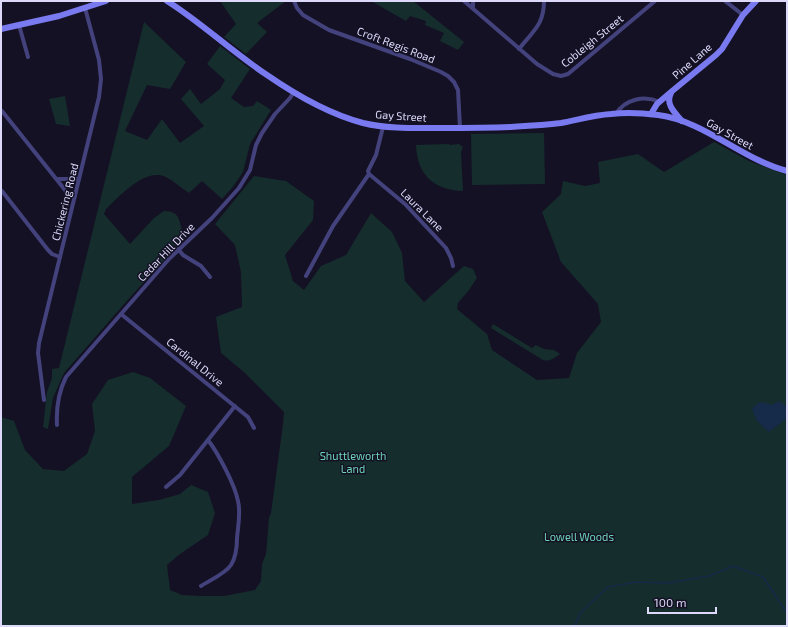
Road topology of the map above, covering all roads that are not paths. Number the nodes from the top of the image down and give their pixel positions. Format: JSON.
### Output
{"nodes":[{"id":1,"x":106,"y":1,"type":"edge"},
{"id":2,"x":294,"y":1,"type":"edge"},
{"id":3,"x":464,"y":1,"type":"edge"},
{"id":4,"x":473,"y":1,"type":"edge"},
{"id":5,"x":544,"y":1,"type":"edge"},
{"id":6,"x":655,"y":1,"type":"edge"},
{"id":7,"x":725,"y":1,"type":"edge"},
{"id":8,"x":756,"y":1,"type":"edge"},
{"id":9,"x":169,"y":2,"type":"edge"},
{"id":10,"x":473,"y":7,"type":"junction"},
{"id":11,"x":85,"y":8,"type":"junction"},
{"id":12,"x":743,"y":15,"type":"junction"},
{"id":13,"x":19,"y":25,"type":"junction"},
{"id":14,"x":1,"y":29,"type":"edge"},
{"id":15,"x":519,"y":49,"type":"junction"},
{"id":16,"x":28,"y":57,"type":"dead end"},
{"id":17,"x":294,"y":92,"type":"junction"},
{"id":18,"x":671,"y":92,"type":"junction"},
{"id":19,"x":660,"y":102,"type":"junction"},
{"id":20,"x":2,"y":110,"type":"dead end"},
{"id":21,"x":616,"y":114,"type":"junction"},
{"id":22,"x":651,"y":114,"type":"junction"},
{"id":23,"x":682,"y":121,"type":"junction"},
{"id":24,"x":383,"y":127,"type":"junction"},
{"id":25,"x":460,"y":128,"type":"junction"},
{"id":26,"x":787,"y":171,"type":"edge"},
{"id":27,"x":369,"y":174,"type":"junction"},
{"id":28,"x":57,"y":179,"type":"junction"},
{"id":29,"x":79,"y":179,"type":"junction"},
{"id":30,"x":2,"y":191,"type":"edge"},
{"id":31,"x":75,"y":196,"type":"junction"},
{"id":32,"x":178,"y":249,"type":"junction"},
{"id":33,"x":60,"y":258,"type":"junction"},
{"id":34,"x":453,"y":266,"type":"dead end"},
{"id":35,"x":306,"y":276,"type":"dead end"},
{"id":36,"x":210,"y":278,"type":"dead end"},
{"id":37,"x":121,"y":314,"type":"junction"},
{"id":38,"x":44,"y":400,"type":"dead end"},
{"id":39,"x":235,"y":406,"type":"junction"},
{"id":40,"x":57,"y":424,"type":"dead end"},
{"id":41,"x":254,"y":428,"type":"dead end"},
{"id":42,"x":208,"y":440,"type":"junction"},
{"id":43,"x":166,"y":487,"type":"dead end"},
{"id":44,"x":201,"y":586,"type":"dead end"}],
"edges":[{"from":1,"to":11,"type":"street"},
{"from":2,"to":25,"type":"street","name":"Croft Regis Road"},
{"from":3,"to":10,"type":"street","name":"Cobleigh Street"},
{"from":4,"to":10,"type":"street"},
{"from":5,"to":15,"type":"street"},
{"from":6,"to":15,"type":"street","name":"Cobleigh Street"},
{"from":7,"to":12,"type":"street"},
{"from":8,"to":12,"type":"street","name":"Pine Lane"},
{"from":9,"to":17,"type":"street","name":"Gay Street"},
{"from":10,"to":15,"type":"street","name":"Cobleigh Street"},
{"from":11,"to":13,"type":"street"},
{"from":11,"to":29,"type":"street","name":"Chickering Road"},
{"from":12,"to":18,"type":"street","name":"Pine Lane"},
{"from":13,"to":14,"type":"street"},
{"from":13,"to":16,"type":"street"},
{"from":17,"to":24,"type":"street","name":"Gay Street"},
{"from":17,"to":32,"type":"street","name":"Cedar Hill Drive"},
{"from":18,"to":19,"type":"street","name":"Pine Lane"},
{"from":18,"to":23,"type":"street"},
{"from":19,"to":21,"type":"street","name":"Gay Street"},
{"from":19,"to":22,"type":"street","name":"Pine Lane"},
{"from":20,"to":28,"type":"street"},
{"from":21,"to":22,"type":"street","name":"Gay Street"},
{"from":21,"to":25,"type":"street","name":"Gay Street"},
{"from":22,"to":23,"type":"street","name":"Gay Street"},
{"from":23,"to":26,"type":"street","name":"Gay Street"},
{"from":24,"to":25,"type":"street","name":"Gay Street"},
{"from":24,"to":27,"type":"street"},
{"from":27,"to":34,"type":"street","name":"Laura Lane"},
{"from":27,"to":35,"type":"street"},
{"from":28,"to":29,"type":"street"},
{"from":28,"to":31,"type":"street"},
{"from":29,"to":31,"type":"street","name":"Chickering Road"},
{"from":30,"to":33,"type":"street"},
{"from":31,"to":33,"type":"street","name":"Chickering Road"},
{"from":32,"to":36,"type":"street"},
{"from":32,"to":37,"type":"street","name":"Cedar Hill Drive"},
{"from":33,"to":38,"type":"street","name":"Chickering Road"},
{"from":37,"to":39,"type":"street","name":"Cardinal Drive"},
{"from":37,"to":40,"type":"street","name":"Cedar Hill Drive"},
{"from":39,"to":41,"type":"street","name":"Cardinal Drive"},
{"from":39,"to":42,"type":"street"},
{"from":42,"to":43,"type":"street"},
{"from":42,"to":44,"type":"street"}]}
